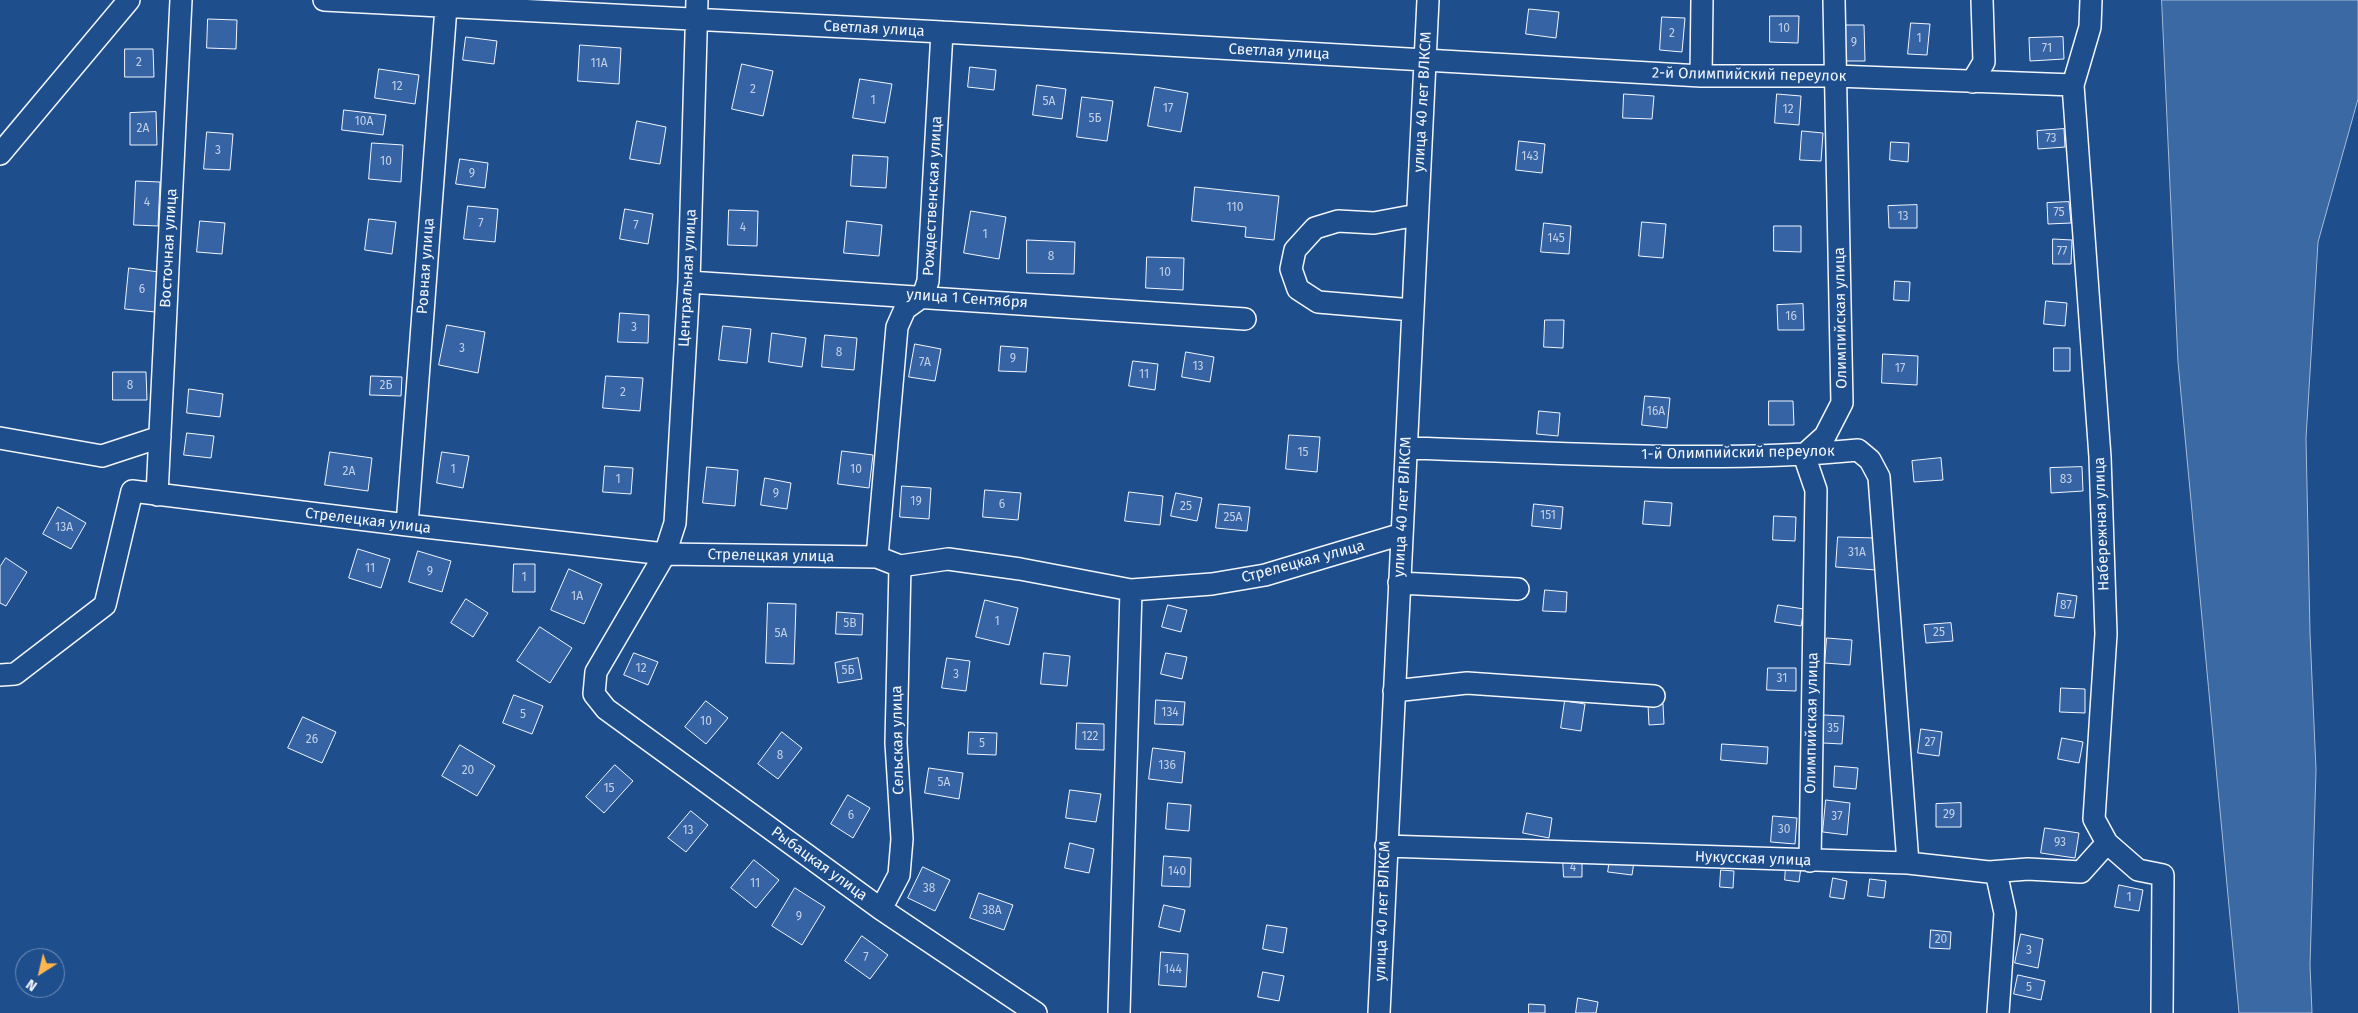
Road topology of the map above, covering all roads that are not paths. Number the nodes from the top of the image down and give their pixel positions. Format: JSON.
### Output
{"nodes":[{"id":1,"x":129,"y":0,"type":"edge"},
{"id":2,"x":181,"y":0,"type":"edge"},
{"id":3,"x":324,"y":0,"type":"edge"},
{"id":4,"x":1428,"y":0,"type":"edge"},
{"id":5,"x":1702,"y":0,"type":"edge"},
{"id":6,"x":1834,"y":0,"type":"edge"},
{"id":7,"x":1982,"y":0,"type":"edge"},
{"id":8,"x":2091,"y":0,"type":"edge"},
{"id":9,"x":446,"y":7,"type":"junction"},
{"id":10,"x":697,"y":10,"type":"edge"},
{"id":11,"x":942,"y":32,"type":"junction"},
{"id":12,"x":1424,"y":61,"type":"junction"},
{"id":13,"x":1701,"y":76,"type":"junction"},
{"id":14,"x":1836,"y":76,"type":"junction"},
{"id":15,"x":1972,"y":82,"type":"junction"},
{"id":16,"x":2073,"y":85,"type":"junction"},
{"id":17,"x":0,"y":154,"type":"edge"},
{"id":18,"x":1417,"y":215,"type":"junction"},
{"id":19,"x":689,"y":282,"type":"junction"},
{"id":20,"x":923,"y":296,"type":"junction"},
{"id":21,"x":1413,"y":310,"type":"junction"},
{"id":22,"x":1245,"y":318,"type":"dead end"},
{"id":23,"x":160,"y":437,"type":"junction"},
{"id":24,"x":0,"y":438,"type":"edge"},
{"id":25,"x":1407,"y":448,"type":"junction"},
{"id":26,"x":1804,"y":455,"type":"junction"},
{"id":27,"x":157,"y":495,"type":"junction"},
{"id":28,"x":407,"y":525,"type":"junction"},
{"id":29,"x":1402,"y":534,"type":"junction"},
{"id":30,"x":665,"y":554,"type":"junction"},
{"id":31,"x":877,"y":558,"type":"junction"},
{"id":32,"x":900,"y":566,"type":"junction"},
{"id":33,"x":1399,"y":583,"type":"junction"},
{"id":34,"x":1518,"y":589,"type":"dead end"},
{"id":35,"x":1132,"y":590,"type":"junction"},
{"id":36,"x":0,"y":675,"type":"edge"},
{"id":37,"x":1394,"y":691,"type":"junction"},
{"id":38,"x":1654,"y":696,"type":"dead end"},
{"id":39,"x":606,"y":709,"type":"joint"},
{"id":40,"x":2108,"y":843,"type":"junction"},
{"id":41,"x":1386,"y":846,"type":"junction"},
{"id":42,"x":1810,"y":861,"type":"junction"},
{"id":43,"x":1908,"y":863,"type":"junction"},
{"id":44,"x":1996,"y":872,"type":"junction"},
{"id":45,"x":881,"y":909,"type":"junction"},
{"id":46,"x":1036,"y":1013,"type":"edge"},
{"id":47,"x":1119,"y":1013,"type":"edge"},
{"id":48,"x":1379,"y":1013,"type":"edge"},
{"id":49,"x":1998,"y":1013,"type":"edge"},
{"id":50,"x":2162,"y":1013,"type":"edge"}],
"edges":[{"from":1,"to":17,"type":"street"},
{"from":2,"to":23,"type":"street","name":"Восточная улица"},
{"from":3,"to":9,"type":"street","name":"Светлая улица"},
{"from":4,"to":12,"type":"street","name":"улица 40 лет ВЛКСМ"},
{"from":5,"to":13,"type":"street"},
{"from":6,"to":14,"type":"street","name":"Олимпийская улица"},
{"from":7,"to":15,"type":"street"},
{"from":8,"to":16,"type":"street","name":"Набережная улица"},
{"from":9,"to":10,"type":"street","name":"Светлая улица"},
{"from":9,"to":28,"type":"street","name":"Ровная улица"},
{"from":10,"to":11,"type":"street","name":"Светлая улица"},
{"from":10,"to":19,"type":"street","name":"Центральная улица"},
{"from":11,"to":12,"type":"street","name":"Светлая улица"},
{"from":11,"to":20,"type":"street","name":"Рождественская улица"},
{"from":12,"to":13,"type":"street","name":"2-й Олимпийский переулок"},
{"from":12,"to":18,"type":"street","name":"улица 40 лет ВЛКСМ"},
{"from":13,"to":14,"type":"street","name":"2-й Олимпийский переулок"},
{"from":14,"to":15,"type":"street","name":"2-й Олимпийский переулок"},
{"from":14,"to":26,"type":"street","name":"Олимпийская улица"},
{"from":15,"to":16,"type":"street","name":"2-й Олимпийский переулок"},
{"from":16,"to":40,"type":"street","name":"Набережная улица"},
{"from":18,"to":21,"type":"street","name":"улица 40 лет ВЛКСМ"},
{"from":18,"to":21,"type":"street"},
{"from":19,"to":20,"type":"street","name":"улица 1 Сентября"},
{"from":19,"to":30,"type":"street","name":"Центральная улица"},
{"from":20,"to":22,"type":"street","name":"улица 1 Сентября"},
{"from":20,"to":31,"type":"street","name":"Рождественская улица"},
{"from":21,"to":25,"type":"street","name":"улица 40 лет ВЛКСМ"},
{"from":23,"to":24,"type":"street"},
{"from":23,"to":27,"type":"street","name":"Восточная улица"},
{"from":25,"to":26,"type":"street","name":"1-й Олимпийский переулок"},
{"from":25,"to":29,"type":"street","name":"улица 40 лет ВЛКСМ"},
{"from":26,"to":42,"type":"street","name":"Олимпийская улица"},
{"from":26,"to":43,"type":"street","name":"1-й Олимпийский переулок"},
{"from":27,"to":28,"type":"street","name":"Стрелецкая улица"},
{"from":27,"to":36,"type":"street","name":"Стрелецкая улица"},
{"from":28,"to":30,"type":"street","name":"Стрелецкая улица"},
{"from":29,"to":33,"type":"street","name":"улица 40 лет ВЛКСМ"},
{"from":29,"to":35,"type":"street","name":"Стрелецкая улица"},
{"from":30,"to":31,"type":"street","name":"Стрелецкая улица"},
{"from":30,"to":39,"type":"street","name":"Центральная улица"},
{"from":31,"to":32,"type":"street","name":"Стрелецкая улица"},
{"from":32,"to":35,"type":"street","name":"Стрелецкая улица"},
{"from":32,"to":45,"type":"street","name":"Сельская улица"},
{"from":33,"to":34,"type":"street"},
{"from":33,"to":37,"type":"street","name":"улица 40 лет ВЛКСМ"},
{"from":35,"to":47,"type":"street"},
{"from":37,"to":38,"type":"street"},
{"from":37,"to":41,"type":"street","name":"улица 40 лет ВЛКСМ"},
{"from":39,"to":45,"type":"street","name":"Рыбацкая улица"},
{"from":40,"to":44,"type":"street","name":"Нукусская улица"},
{"from":40,"to":50,"type":"street","name":"Набережная улица"},
{"from":41,"to":42,"type":"street","name":"Нукусская улица"},
{"from":41,"to":48,"type":"street","name":"улица 40 лет ВЛКСМ"},
{"from":42,"to":43,"type":"street","name":"Нукусская улица"},
{"from":43,"to":44,"type":"street","name":"Нукусская улица"},
{"from":44,"to":49,"type":"street"},
{"from":45,"to":46,"type":"street","name":"Рыбацкая улица"}]}
